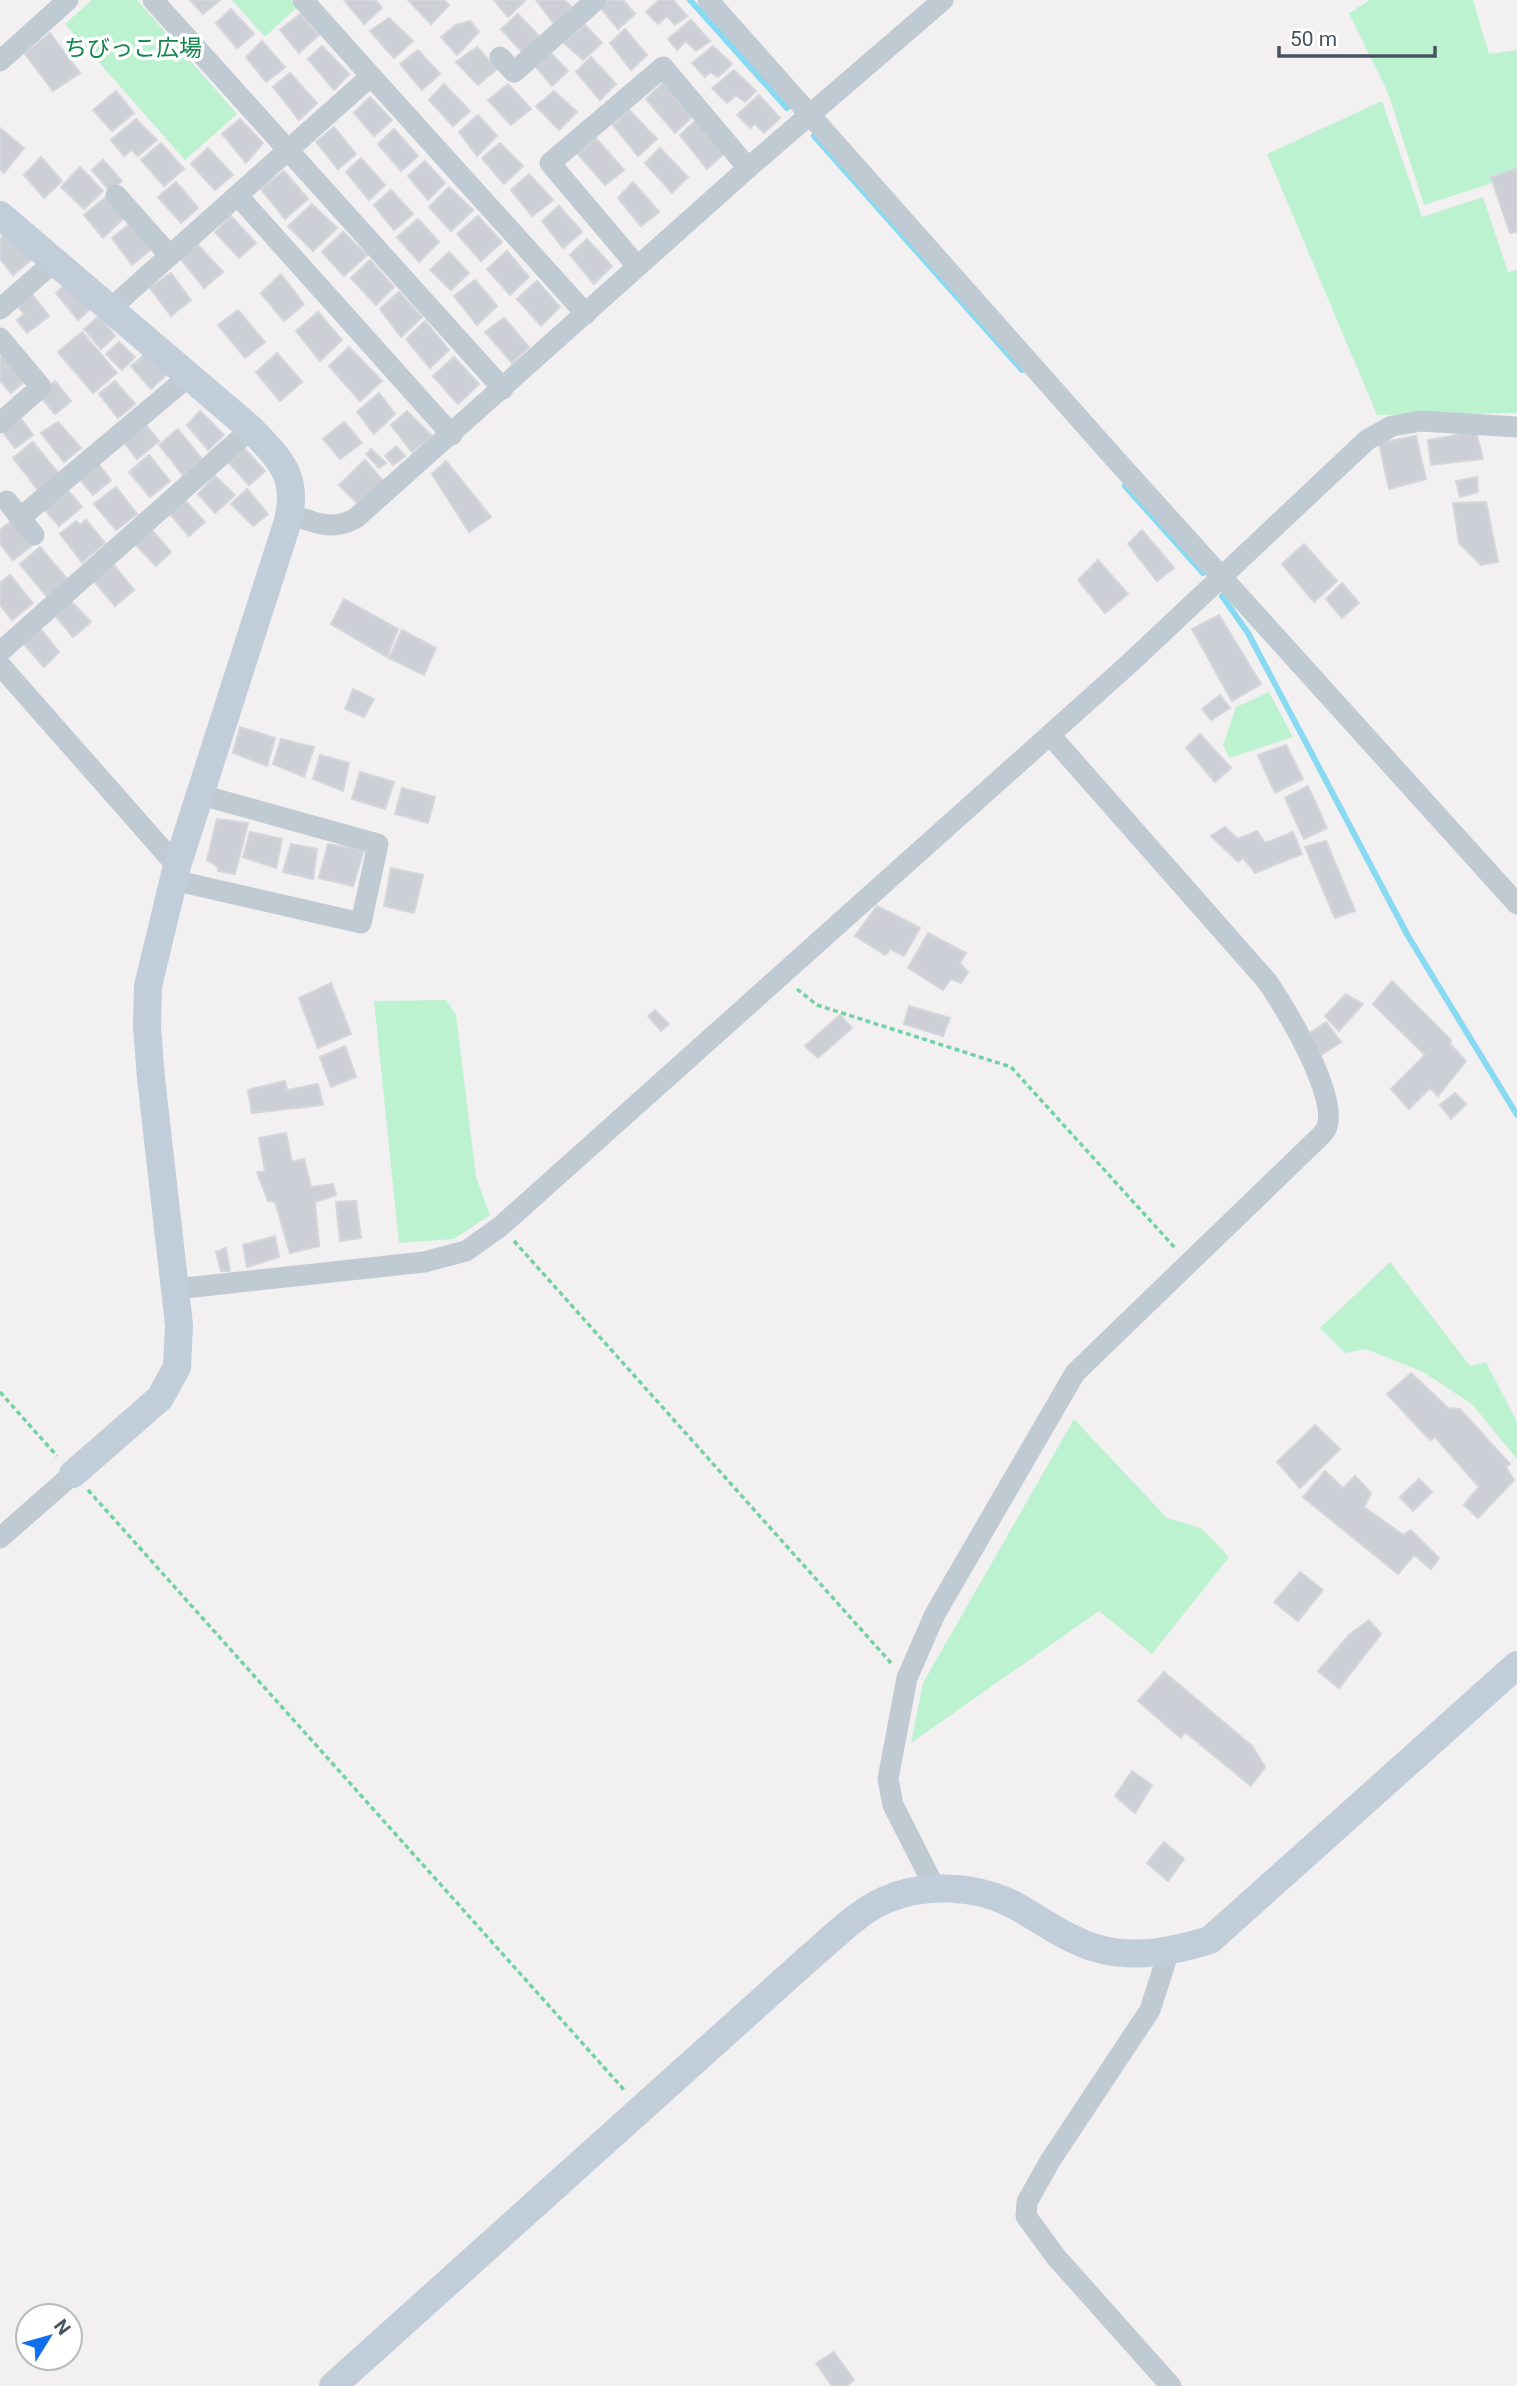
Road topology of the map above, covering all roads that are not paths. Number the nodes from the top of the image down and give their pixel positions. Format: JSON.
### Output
{"nodes":[{"id":1,"x":68,"y":0,"type":"edge"},
{"id":2,"x":153,"y":0,"type":"edge"},
{"id":3,"x":303,"y":0,"type":"edge"},
{"id":4,"x":596,"y":0,"type":"edge"},
{"id":5,"x":708,"y":0,"type":"edge"},
{"id":6,"x":943,"y":0,"type":"edge"},
{"id":7,"x":500,"y":57,"type":"dead end"},
{"id":8,"x":0,"y":61,"type":"edge"},
{"id":9,"x":371,"y":76,"type":"junction"},
{"id":10,"x":811,"y":116,"type":"junction"},
{"id":11,"x":288,"y":151,"type":"junction"},
{"id":12,"x":748,"y":168,"type":"junction"},
{"id":13,"x":116,"y":195,"type":"dead end"},
{"id":14,"x":238,"y":197,"type":"junction"},
{"id":15,"x":0,"y":215,"type":"edge"},
{"id":16,"x":170,"y":256,"type":"junction"},
{"id":17,"x":55,"y":261,"type":"junction"},
{"id":18,"x":637,"y":266,"type":"junction"},
{"id":19,"x":0,"y":309,"type":"edge"},
{"id":20,"x":110,"y":310,"type":"junction"},
{"id":21,"x":586,"y":314,"type":"junction"},
{"id":22,"x":0,"y":338,"type":"edge"},
{"id":23,"x":188,"y":377,"type":"junction"},
{"id":24,"x":503,"y":389,"type":"junction"},
{"id":25,"x":0,"y":423,"type":"edge"},
{"id":26,"x":1517,"y":427,"type":"edge"},
{"id":27,"x":251,"y":429,"type":"junction"},
{"id":28,"x":452,"y":435,"type":"junction"},
{"id":29,"x":290,"y":514,"type":"junction"},
{"id":30,"x":34,"y":535,"type":"dead end"},
{"id":31,"x":1222,"y":577,"type":"junction"},
{"id":32,"x":0,"y":652,"type":"edge"},
{"id":33,"x":0,"y":665,"type":"edge"},
{"id":34,"x":1050,"y":735,"type":"junction"},
{"id":35,"x":201,"y":795,"type":"junction"},
{"id":36,"x":175,"y":873,"type":"junction"},
{"id":37,"x":1517,"y":904,"type":"edge"},
{"id":38,"x":176,"y":1289,"type":"junction"},
{"id":39,"x":73,"y":1474,"type":"joint"},
{"id":40,"x":0,"y":1538,"type":"edge"},
{"id":41,"x":1517,"y":1665,"type":"edge"},
{"id":42,"x":934,"y":1886,"type":"junction"},
{"id":43,"x":1169,"y":1951,"type":"junction"},
{"id":44,"x":333,"y":2386,"type":"edge"},
{"id":45,"x":1171,"y":2386,"type":"edge"}],
"edges":[{"from":1,"to":8,"type":"street"},
{"from":2,"to":11,"type":"street"},
{"from":3,"to":9,"type":"street"},
{"from":4,"to":7,"type":"street"},
{"from":5,"to":10,"type":"street"},
{"from":6,"to":10,"type":"street"},
{"from":9,"to":11,"type":"street"},
{"from":9,"to":21,"type":"street"},
{"from":10,"to":12,"type":"street"},
{"from":10,"to":31,"type":"street"},
{"from":11,"to":14,"type":"street"},
{"from":11,"to":24,"type":"street"},
{"from":12,"to":18,"type":"street"},
{"from":12,"to":18,"type":"street"},
{"from":13,"to":16,"type":"street"},
{"from":14,"to":16,"type":"street"},
{"from":14,"to":28,"type":"street"},
{"from":15,"to":17,"type":"street"},
{"from":16,"to":20,"type":"street"},
{"from":17,"to":19,"type":"street"},
{"from":17,"to":20,"type":"street"},
{"from":18,"to":21,"type":"street"},
{"from":20,"to":23,"type":"street"},
{"from":21,"to":24,"type":"street"},
{"from":22,"to":25,"type":"street"},
{"from":23,"to":27,"type":"street"},
{"from":23,"to":30,"type":"street"},
{"from":24,"to":28,"type":"street"},
{"from":26,"to":31,"type":"street"},
{"from":27,"to":29,"type":"street"},
{"from":27,"to":32,"type":"street"},
{"from":28,"to":29,"type":"street"},
{"from":29,"to":35,"type":"street"},
{"from":31,"to":34,"type":"street"},
{"from":31,"to":37,"type":"street"},
{"from":33,"to":36,"type":"street"},
{"from":34,"to":38,"type":"street"},
{"from":34,"to":42,"type":"street"},
{"from":35,"to":36,"type":"street"},
{"from":35,"to":36,"type":"street"},
{"from":36,"to":38,"type":"street"},
{"from":38,"to":39,"type":"street"},
{"from":39,"to":40,"type":"street"},
{"from":41,"to":43,"type":"street"},
{"from":42,"to":43,"type":"street"},
{"from":42,"to":44,"type":"street"},
{"from":43,"to":45,"type":"street"}]}
